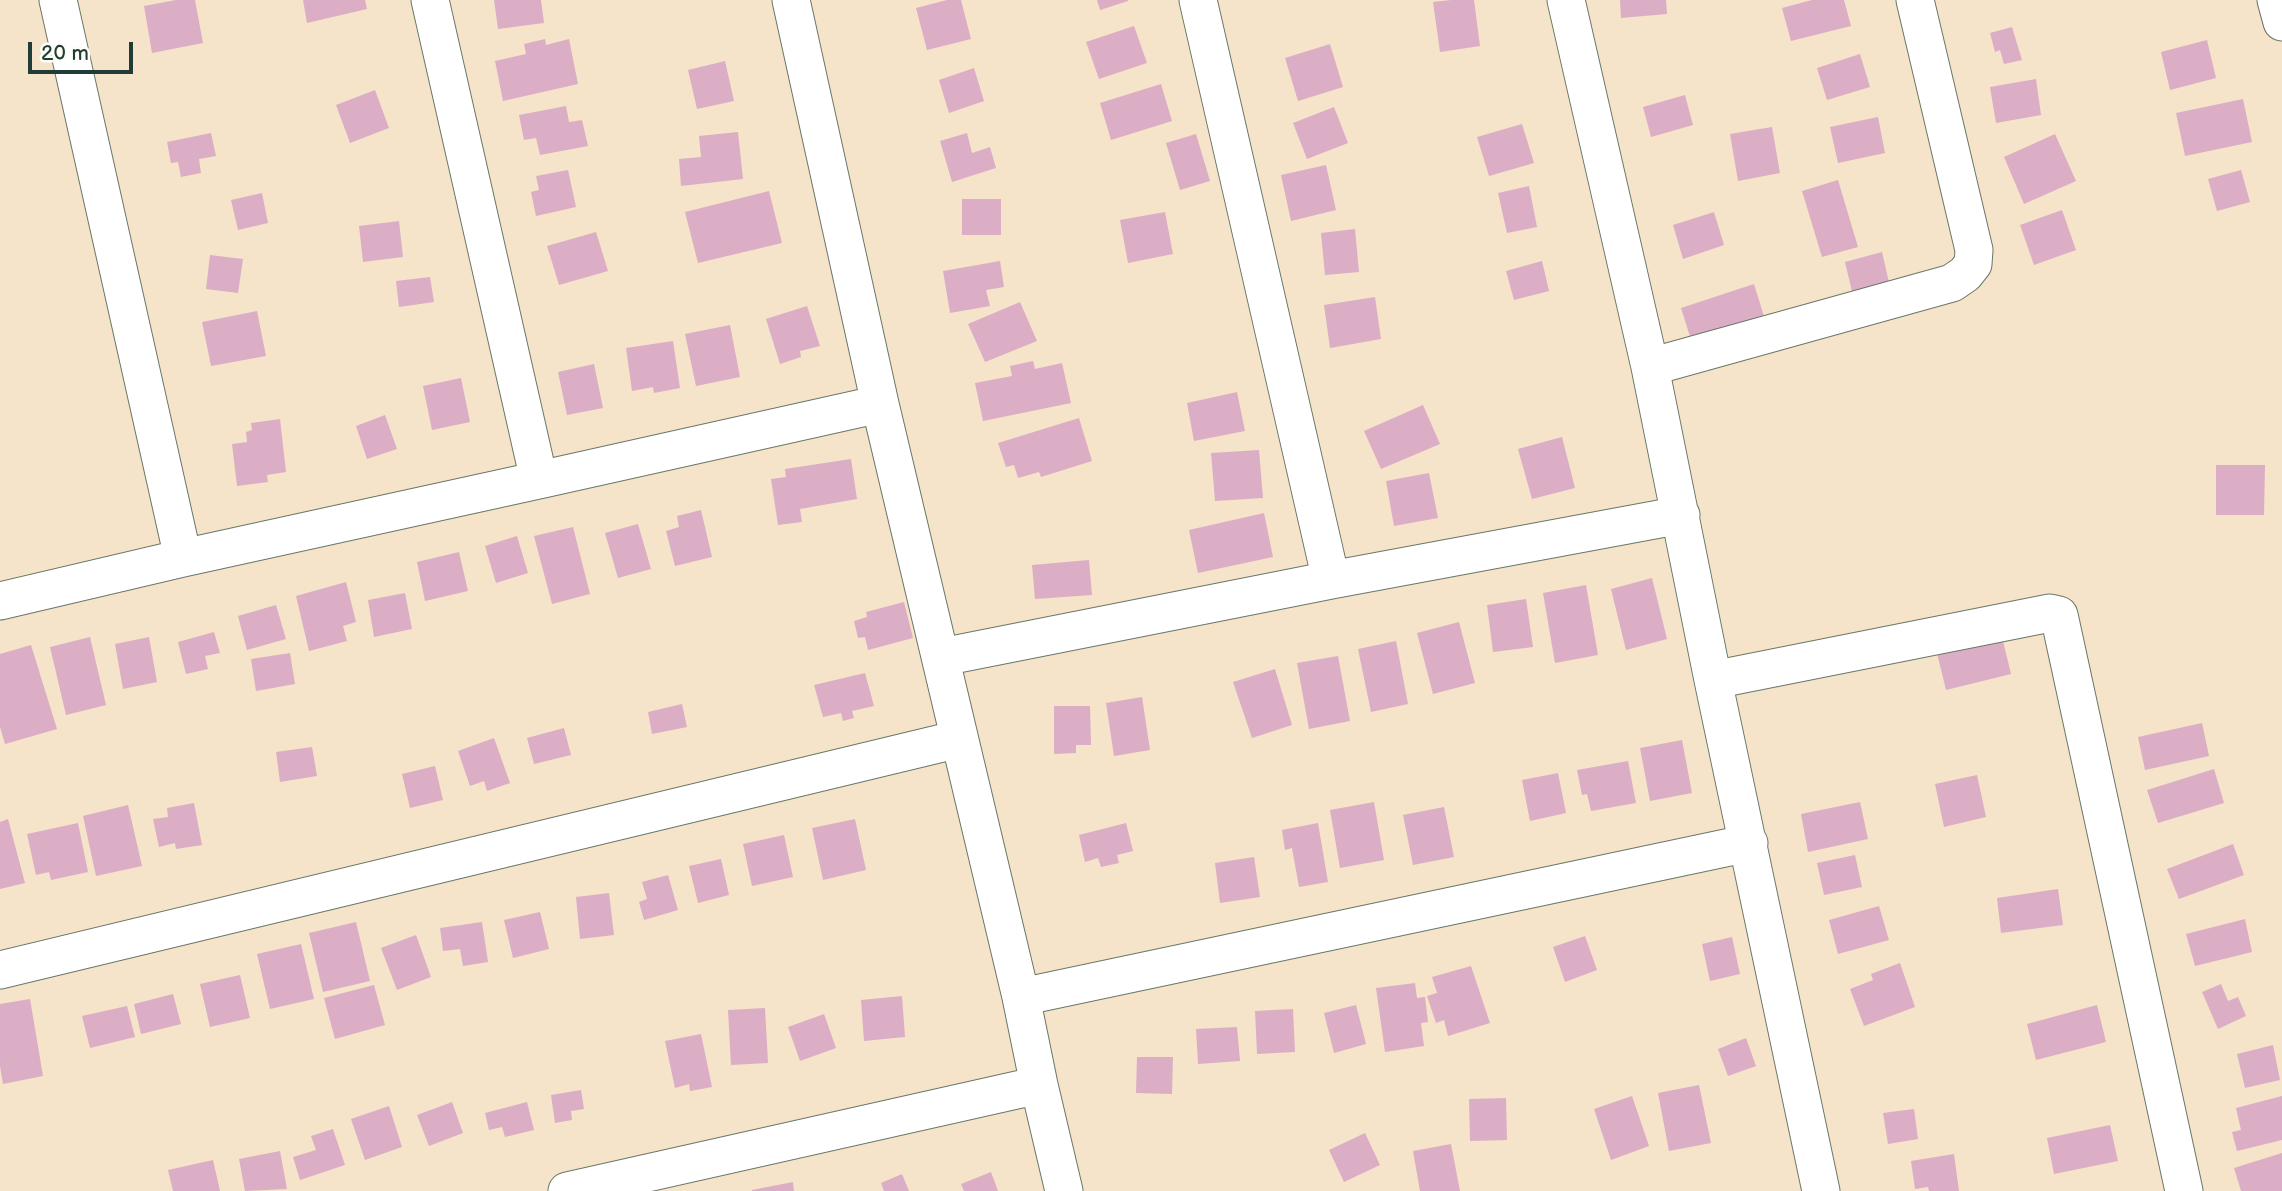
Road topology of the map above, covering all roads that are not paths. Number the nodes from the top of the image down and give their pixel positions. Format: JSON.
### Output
{"nodes":[{"id":1,"x":58,"y":0,"type":"edge"},
{"id":2,"x":430,"y":0,"type":"edge"},
{"id":3,"x":791,"y":0,"type":"edge"},
{"id":4,"x":1198,"y":0,"type":"edge"},
{"id":5,"x":1566,"y":0,"type":"edge"},
{"id":6,"x":1915,"y":0,"type":"edge"},
{"id":7,"x":2276,"y":0,"type":"edge"},
{"id":8,"x":2282,"y":22,"type":"edge"},
{"id":9,"x":1650,"y":367,"type":"junction"},
{"id":10,"x":880,"y":404,"type":"junction"},
{"id":11,"x":538,"y":481,"type":"junction"},
{"id":12,"x":1681,"y":515,"type":"junction"},
{"id":13,"x":183,"y":558,"type":"junction"},
{"id":14,"x":1331,"y":580,"type":"junction"},
{"id":15,"x":0,"y":601,"type":"edge"},
{"id":16,"x":942,"y":657,"type":"junction"},
{"id":17,"x":1713,"y":680,"type":"junction"},
{"id":18,"x":959,"y":738,"type":"junction"},
{"id":19,"x":1749,"y":843,"type":"junction"},
{"id":20,"x":0,"y":970,"type":"edge"},
{"id":21,"x":1021,"y":997,"type":"junction"},
{"id":22,"x":1039,"y":1085,"type":"junction"},
{"id":23,"x":1813,"y":1189,"type":"edge"},
{"id":24,"x":567,"y":1191,"type":"edge"},
{"id":25,"x":1064,"y":1191,"type":"edge"},
{"id":26,"x":2184,"y":1191,"type":"edge"}],
"edges":[{"from":1,"to":13,"type":"street"},
{"from":2,"to":11,"type":"street"},
{"from":3,"to":10,"type":"street"},
{"from":4,"to":14,"type":"street"},
{"from":5,"to":9,"type":"street"},
{"from":6,"to":9,"type":"street"},
{"from":7,"to":8,"type":"street"},
{"from":9,"to":12,"type":"street"},
{"from":10,"to":11,"type":"street"},
{"from":10,"to":16,"type":"street"},
{"from":11,"to":13,"type":"street"},
{"from":12,"to":14,"type":"street"},
{"from":12,"to":17,"type":"street"},
{"from":13,"to":15,"type":"street"},
{"from":14,"to":16,"type":"street"},
{"from":16,"to":18,"type":"street"},
{"from":17,"to":19,"type":"street"},
{"from":17,"to":26,"type":"street"},
{"from":18,"to":20,"type":"street"},
{"from":18,"to":21,"type":"street"},
{"from":19,"to":21,"type":"street"},
{"from":19,"to":23,"type":"street"},
{"from":21,"to":22,"type":"street"},
{"from":22,"to":24,"type":"street"},
{"from":22,"to":25,"type":"street"}]}
